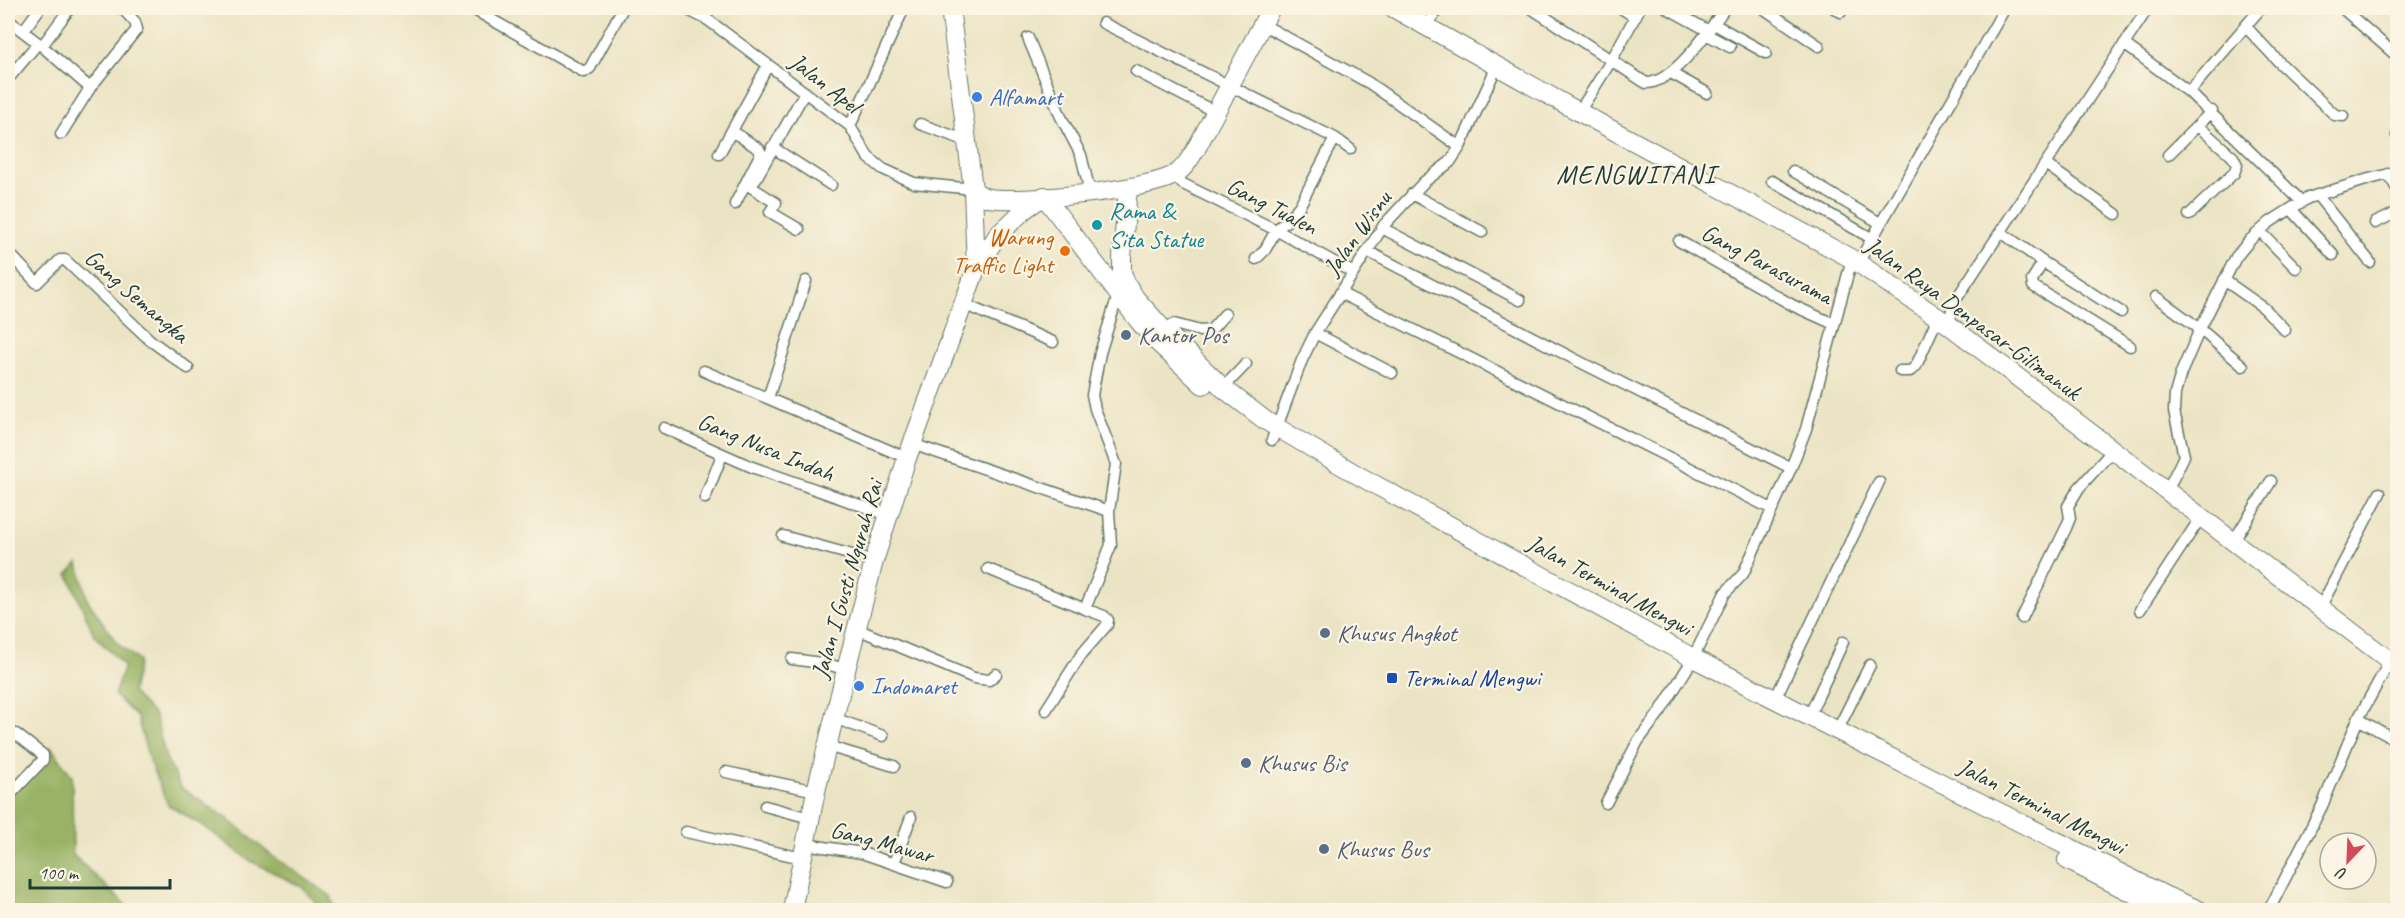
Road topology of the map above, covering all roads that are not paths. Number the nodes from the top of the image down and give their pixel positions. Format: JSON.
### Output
{"nodes":[{"id":1,"x":40,"y":8,"type":"edge"},
{"id":2,"x":70,"y":8,"type":"edge"},
{"id":3,"x":122,"y":8,"type":"edge"},
{"id":4,"x":471,"y":8,"type":"edge"},
{"id":5,"x":623,"y":8,"type":"edge"},
{"id":6,"x":684,"y":8,"type":"edge"},
{"id":7,"x":904,"y":8,"type":"edge"},
{"id":8,"x":950,"y":8,"type":"edge"},
{"id":9,"x":1393,"y":8,"type":"edge"},
{"id":10,"x":1438,"y":8,"type":"edge"},
{"id":11,"x":1531,"y":8,"type":"edge"},
{"id":12,"x":1621,"y":8,"type":"edge"},
{"id":13,"x":1667,"y":8,"type":"edge"},
{"id":14,"x":1725,"y":8,"type":"edge"},
{"id":15,"x":1763,"y":8,"type":"edge"},
{"id":16,"x":2005,"y":8,"type":"edge"},
{"id":17,"x":2148,"y":8,"type":"edge"},
{"id":18,"x":2261,"y":8,"type":"edge"},
{"id":19,"x":2342,"y":8,"type":"edge"},
{"id":20,"x":1637,"y":12,"type":"edge"},
{"id":21,"x":8,"y":20,"type":"edge"},
{"id":22,"x":1261,"y":21,"type":"edge"},
{"id":23,"x":1103,"y":23,"type":"dead end"},
{"id":24,"x":1428,"y":27,"type":"junction"},
{"id":25,"x":2246,"y":27,"type":"junction"},
{"id":26,"x":1710,"y":30,"type":"junction"},
{"id":27,"x":23,"y":31,"type":"junction"},
{"id":28,"x":1028,"y":38,"type":"dead end"},
{"id":29,"x":2124,"y":44,"type":"junction"},
{"id":30,"x":40,"y":45,"type":"junction"},
{"id":31,"x":1819,"y":46,"type":"dead end"},
{"id":32,"x":1730,"y":47,"type":"dead end"},
{"id":33,"x":2396,"y":51,"type":"edge"},
{"id":34,"x":1767,"y":53,"type":"dead end"},
{"id":35,"x":1611,"y":61,"type":"junction"},
{"id":36,"x":768,"y":65,"type":"junction"},
{"id":37,"x":1497,"y":66,"type":"junction"},
{"id":38,"x":1136,"y":71,"type":"dead end"},
{"id":39,"x":1671,"y":73,"type":"junction"},
{"id":40,"x":8,"y":79,"type":"edge"},
{"id":41,"x":1231,"y":85,"type":"junction"},
{"id":42,"x":90,"y":88,"type":"junction"},
{"id":43,"x":805,"y":92,"type":"junction"},
{"id":44,"x":2190,"y":92,"type":"junction"},
{"id":45,"x":1707,"y":93,"type":"dead end"},
{"id":46,"x":2212,"y":111,"type":"junction"},
{"id":47,"x":1216,"y":112,"type":"junction"},
{"id":48,"x":1579,"y":112,"type":"junction"},
{"id":49,"x":2343,"y":116,"type":"dead end"},
{"id":50,"x":920,"y":124,"type":"dead end"},
{"id":51,"x":850,"y":126,"type":"junction"},
{"id":52,"x":2198,"y":126,"type":"junction"},
{"id":53,"x":732,"y":132,"type":"junction"},
{"id":54,"x":61,"y":134,"type":"dead end"},
{"id":55,"x":1335,"y":138,"type":"junction"},
{"id":56,"x":967,"y":141,"type":"junction"},
{"id":57,"x":772,"y":147,"type":"junction"},
{"id":58,"x":1460,"y":147,"type":"junction"},
{"id":59,"x":1350,"y":149,"type":"dead end"},
{"id":60,"x":719,"y":154,"type":"dead end"},
{"id":61,"x":2168,"y":155,"type":"dead end"},
{"id":62,"x":2045,"y":164,"type":"junction"},
{"id":63,"x":1793,"y":171,"type":"dead end"},
{"id":64,"x":2393,"y":173,"type":"edge"},
{"id":65,"x":1174,"y":176,"type":"junction"},
{"id":66,"x":1772,"y":181,"type":"dead end"},
{"id":67,"x":831,"y":185,"type":"dead end"},
{"id":68,"x":1128,"y":188,"type":"junction"},
{"id":69,"x":973,"y":189,"type":"junction"},
{"id":70,"x":2397,"y":190,"type":"edge"},
{"id":71,"x":1090,"y":192,"type":"junction"},
{"id":72,"x":1412,"y":194,"type":"junction"},
{"id":73,"x":2317,"y":195,"type":"junction"},
{"id":74,"x":1044,"y":196,"type":"junction"},
{"id":75,"x":2302,"y":202,"type":"junction"},
{"id":76,"x":735,"y":204,"type":"dead end"},
{"id":77,"x":2291,"y":209,"type":"junction"},
{"id":78,"x":2397,"y":212,"type":"edge"},
{"id":79,"x":2116,"y":214,"type":"dead end"},
{"id":80,"x":2189,"y":215,"type":"dead end"},
{"id":81,"x":1880,"y":223,"type":"junction"},
{"id":82,"x":2375,"y":223,"type":"dead end"},
{"id":83,"x":1382,"y":228,"type":"junction"},
{"id":84,"x":800,"y":229,"type":"dead end"},
{"id":85,"x":1276,"y":230,"type":"junction"},
{"id":86,"x":2260,"y":231,"type":"junction"},
{"id":87,"x":1482,"y":232,"type":"dead end"},
{"id":88,"x":2001,"y":232,"type":"junction"},
{"id":89,"x":1871,"y":238,"type":"junction"},
{"id":90,"x":1679,"y":241,"type":"dead end"},
{"id":91,"x":1367,"y":251,"type":"junction"},
{"id":92,"x":8,"y":252,"type":"edge"},
{"id":93,"x":2333,"y":255,"type":"dead end"},
{"id":94,"x":1256,"y":259,"type":"dead end"},
{"id":95,"x":1855,"y":261,"type":"junction"},
{"id":96,"x":2043,"y":262,"type":"junction"},
{"id":97,"x":2370,"y":262,"type":"dead end"},
{"id":98,"x":2296,"y":268,"type":"dead end"},
{"id":99,"x":976,"y":269,"type":"junction"},
{"id":100,"x":1352,"y":272,"type":"junction"},
{"id":101,"x":2224,"y":280,"type":"junction"},
{"id":102,"x":806,"y":281,"type":"dead end"},
{"id":103,"x":1340,"y":292,"type":"junction"},
{"id":104,"x":1118,"y":295,"type":"junction"},
{"id":105,"x":2156,"y":297,"type":"dead end"},
{"id":106,"x":1520,"y":300,"type":"dead end"},
{"id":107,"x":963,"y":304,"type":"junction"},
{"id":108,"x":1953,"y":304,"type":"junction"},
{"id":109,"x":2121,"y":312,"type":"dead end"},
{"id":110,"x":1225,"y":314,"type":"dead end"},
{"id":111,"x":1940,"y":318,"type":"junction"},
{"id":112,"x":1834,"y":324,"type":"junction"},
{"id":113,"x":2200,"y":329,"type":"junction"},
{"id":114,"x":2285,"y":330,"type":"dead end"},
{"id":115,"x":1315,"y":333,"type":"junction"},
{"id":116,"x":1158,"y":334,"type":"junction"},
{"id":117,"x":1053,"y":342,"type":"dead end"},
{"id":118,"x":2130,"y":346,"type":"dead end"},
{"id":119,"x":1245,"y":364,"type":"dead end"},
{"id":120,"x":2243,"y":366,"type":"dead end"},
{"id":121,"x":188,"y":368,"type":"dead end"},
{"id":122,"x":704,"y":371,"type":"dead end"},
{"id":123,"x":1900,"y":371,"type":"dead end"},
{"id":124,"x":1392,"y":373,"type":"dead end"},
{"id":125,"x":1223,"y":388,"type":"junction"},
{"id":126,"x":768,"y":398,"type":"junction"},
{"id":127,"x":664,"y":428,"type":"dead end"},
{"id":128,"x":1275,"y":434,"type":"junction"},
{"id":129,"x":2113,"y":450,"type":"junction"},
{"id":130,"x":910,"y":451,"type":"junction"},
{"id":131,"x":722,"y":454,"type":"junction"},
{"id":132,"x":1791,"y":468,"type":"junction"},
{"id":133,"x":1879,"y":482,"type":"dead end"},
{"id":134,"x":2271,"y":482,"type":"dead end"},
{"id":135,"x":2167,"y":491,"type":"junction"},
{"id":136,"x":2380,"y":493,"type":"dead end"},
{"id":137,"x":705,"y":498,"type":"dead end"},
{"id":138,"x":1772,"y":509,"type":"junction"},
{"id":139,"x":1109,"y":511,"type":"junction"},
{"id":140,"x":888,"y":515,"type":"junction"},
{"id":141,"x":2201,"y":517,"type":"junction"},
{"id":142,"x":783,"y":536,"type":"dead end"},
{"id":143,"x":2233,"y":542,"type":"junction"},
{"id":144,"x":874,"y":561,"type":"junction"},
{"id":145,"x":988,"y":569,"type":"dead end"},
{"id":146,"x":2320,"y":608,"type":"junction"},
{"id":147,"x":1085,"y":609,"type":"junction"},
{"id":148,"x":2140,"y":609,"type":"dead end"},
{"id":149,"x":2022,"y":618,"type":"dead end"},
{"id":150,"x":857,"y":629,"type":"junction"},
{"id":151,"x":1843,"y":642,"type":"dead end"},
{"id":152,"x":792,"y":659,"type":"dead end"},
{"id":153,"x":1691,"y":662,"type":"junction"},
{"id":154,"x":2394,"y":664,"type":"edge"},
{"id":155,"x":1870,"y":665,"type":"dead end"},
{"id":156,"x":846,"y":670,"type":"junction"},
{"id":157,"x":996,"y":674,"type":"dead end"},
{"id":158,"x":1775,"y":699,"type":"junction"},
{"id":159,"x":1046,"y":710,"type":"dead end"},
{"id":160,"x":1809,"y":716,"type":"junction"},
{"id":161,"x":834,"y":718,"type":"junction"},
{"id":162,"x":2358,"y":719,"type":"junction"},
{"id":163,"x":1837,"y":731,"type":"junction"},
{"id":164,"x":16,"y":734,"type":"dead end"},
{"id":165,"x":883,"y":736,"type":"dead end"},
{"id":166,"x":2397,"y":741,"type":"edge"},
{"id":167,"x":827,"y":746,"type":"junction"},
{"id":168,"x":894,"y":766,"type":"dead end"},
{"id":169,"x":726,"y":772,"type":"dead end"},
{"id":170,"x":816,"y":791,"type":"junction"},
{"id":171,"x":8,"y":797,"type":"edge"},
{"id":172,"x":1606,"y":803,"type":"dead end"},
{"id":173,"x":765,"y":806,"type":"dead end"},
{"id":174,"x":1989,"y":813,"type":"junction"},
{"id":175,"x":910,"y":817,"type":"dead end"},
{"id":176,"x":810,"y":818,"type":"junction"},
{"id":177,"x":686,"y":832,"type":"dead end"},
{"id":178,"x":804,"y":851,"type":"junction"},
{"id":179,"x":894,"y":863,"type":"junction"},
{"id":180,"x":947,"y":882,"type":"dead end"},
{"id":181,"x":792,"y":910,"type":"edge"},
{"id":182,"x":2166,"y":910,"type":"edge"},
{"id":183,"x":2199,"y":910,"type":"edge"},
{"id":184,"x":2269,"y":910,"type":"edge"}],
"edges":[{"from":1,"to":27,"type":"street"},
{"from":2,"to":30,"type":"street"},
{"from":3,"to":42,"type":"street"},
{"from":4,"to":5,"type":"street"},
{"from":6,"to":36,"type":"street","name":"Jalan Apel"},
{"from":7,"to":51,"type":"street"},
{"from":8,"to":56,"type":"highway"},
{"from":9,"to":24,"type":"highway","name":"Jalan Raya Denpasar-Gilimanuk"},
{"from":10,"to":24,"type":"street"},
{"from":11,"to":35,"type":"street"},
{"from":12,"to":20,"type":"street"},
{"from":13,"to":26,"type":"street"},
{"from":14,"to":26,"type":"street"},
{"from":15,"to":31,"type":"street"},
{"from":16,"to":81,"type":"street"},
{"from":17,"to":29,"type":"street"},
{"from":18,"to":25,"type":"street"},
{"from":19,"to":33,"type":"street"},
{"from":20,"to":35,"type":"street"},
{"from":21,"to":27,"type":"street"},
{"from":22,"to":41,"type":"highway"},
{"from":22,"to":58,"type":"street"},
{"from":23,"to":41,"type":"street"},
{"from":24,"to":37,"type":"highway","name":"Jalan Raya Denpasar-Gilimanuk"},
{"from":25,"to":44,"type":"street"},
{"from":25,"to":49,"type":"street"},
{"from":26,"to":32,"type":"street"},
{"from":26,"to":34,"type":"street"},
{"from":26,"to":39,"type":"street"},
{"from":27,"to":30,"type":"street"},
{"from":28,"to":71,"type":"street"},
{"from":29,"to":44,"type":"street"},
{"from":29,"to":62,"type":"street"},
{"from":30,"to":40,"type":"street"},
{"from":30,"to":42,"type":"street"},
{"from":35,"to":39,"type":"street"},
{"from":35,"to":48,"type":"street"},
{"from":36,"to":43,"type":"street","name":"Jalan Apel"},
{"from":36,"to":53,"type":"street"},
{"from":37,"to":48,"type":"highway","name":"Jalan Raya Denpasar-Gilimanuk"},
{"from":37,"to":58,"type":"street","name":"Jalan Wisnu"},
{"from":38,"to":47,"type":"street"},
{"from":39,"to":45,"type":"street"},
{"from":41,"to":47,"type":"highway"},
{"from":41,"to":55,"type":"street"},
{"from":42,"to":54,"type":"street"},
{"from":43,"to":51,"type":"street","name":"Jalan Apel"},
{"from":43,"to":57,"type":"street"},
{"from":44,"to":46,"type":"street"},
{"from":46,"to":52,"type":"street"},
{"from":46,"to":75,"type":"street"},
{"from":47,"to":65,"type":"highway"},
{"from":48,"to":95,"type":"highway","name":"Jalan Raya Denpasar-Gilimanuk"},
{"from":50,"to":56,"type":"street"},
{"from":51,"to":69,"type":"street","name":"Jalan Apel"},
{"from":52,"to":61,"type":"street"},
{"from":52,"to":80,"type":"street"},
{"from":53,"to":60,"type":"street"},
{"from":53,"to":76,"type":"street"},
{"from":55,"to":59,"type":"street"},
{"from":55,"to":85,"type":"street"},
{"from":56,"to":69,"type":"highway"},
{"from":57,"to":67,"type":"street"},
{"from":57,"to":84,"type":"street"},
{"from":58,"to":72,"type":"street","name":"Jalan Wisnu"},
{"from":62,"to":79,"type":"street"},
{"from":62,"to":88,"type":"street"},
{"from":63,"to":81,"type":"street"},
{"from":64,"to":70,"type":"street"},
{"from":64,"to":73,"type":"street"},
{"from":65,"to":68,"type":"highway"},
{"from":65,"to":85,"type":"street","name":"Gang Tualen"},
{"from":66,"to":89,"type":"street"},
{"from":68,"to":71,"type":"highway"},
{"from":68,"to":116,"type":"highway","name":"Jalan Terminal Mengwi"},
{"from":69,"to":74,"type":"highway"},
{"from":69,"to":99,"type":"highway"},
{"from":71,"to":74,"type":"highway"},
{"from":72,"to":83,"type":"street","name":"Jalan Wisnu"},
{"from":72,"to":87,"type":"street"},
{"from":73,"to":75,"type":"street"},
{"from":73,"to":97,"type":"street"},
{"from":74,"to":99,"type":"highway"},
{"from":74,"to":104,"type":"highway","name":"Jalan Terminal Mengwi"},
{"from":75,"to":77,"type":"street"},
{"from":77,"to":86,"type":"street"},
{"from":77,"to":93,"type":"street"},
{"from":78,"to":82,"type":"street"},
{"from":81,"to":89,"type":"street"},
{"from":83,"to":91,"type":"street","name":"Jalan Wisnu"},
{"from":83,"to":106,"type":"street"},
{"from":85,"to":94,"type":"street"},
{"from":85,"to":100,"type":"street","name":"Gang Tualen"},
{"from":86,"to":98,"type":"street"},
{"from":86,"to":101,"type":"street"},
{"from":88,"to":96,"type":"street"},
{"from":88,"to":108,"type":"street"},
{"from":89,"to":95,"type":"street"},
{"from":90,"to":112,"type":"street","name":"Gang Parasurama"},
{"from":91,"to":100,"type":"street","name":"Jalan Wisnu"},
{"from":91,"to":132,"type":"street"},
{"from":92,"to":121,"type":"street","name":"Gang Semangka"},
{"from":95,"to":111,"type":"highway","name":"Jalan Raya Denpasar-Gilimanuk"},
{"from":95,"to":112,"type":"street"},
{"from":96,"to":109,"type":"street"},
{"from":96,"to":118,"type":"street"},
{"from":99,"to":107,"type":"highway","name":"Jalan I Gusti Ngurah Rai"},
{"from":100,"to":103,"type":"street","name":"Jalan Wisnu"},
{"from":101,"to":113,"type":"street"},
{"from":101,"to":114,"type":"street"},
{"from":102,"to":126,"type":"street"},
{"from":103,"to":115,"type":"street","name":"Jalan Wisnu"},
{"from":103,"to":138,"type":"street"},
{"from":104,"to":116,"type":"highway","name":"Jalan Terminal Mengwi"},
{"from":104,"to":139,"type":"street"},
{"from":105,"to":113,"type":"street"},
{"from":107,"to":117,"type":"street"},
{"from":107,"to":130,"type":"highway","name":"Jalan I Gusti Ngurah Rai"},
{"from":108,"to":111,"type":"street"},
{"from":108,"to":111,"type":"street"},
{"from":110,"to":116,"type":"street"},
{"from":111,"to":123,"type":"street"},
{"from":111,"to":129,"type":"highway","name":"Jalan Raya Denpasar-Gilimanuk"},
{"from":112,"to":132,"type":"street"},
{"from":113,"to":120,"type":"street"},
{"from":113,"to":135,"type":"street"},
{"from":115,"to":124,"type":"street"},
{"from":115,"to":128,"type":"street","name":"Jalan Wisnu"},
{"from":116,"to":125,"type":"highway","name":"Jalan Terminal Mengwi"},
{"from":116,"to":128,"type":"highway","name":"Jalan Terminal Mengwi"},
{"from":119,"to":125,"type":"street"},
{"from":122,"to":126,"type":"street"},
{"from":125,"to":128,"type":"highway","name":"Jalan Terminal Mengwi"},
{"from":126,"to":130,"type":"street"},
{"from":127,"to":131,"type":"street","name":"Gang Nusa Indah"},
{"from":128,"to":153,"type":"highway","name":"Jalan Terminal Mengwi"},
{"from":129,"to":135,"type":"highway","name":"Jalan Raya Denpasar-Gilimanuk"},
{"from":129,"to":149,"type":"street"},
{"from":130,"to":139,"type":"street"},
{"from":130,"to":140,"type":"highway","name":"Jalan I Gusti Ngurah Rai"},
{"from":131,"to":137,"type":"street"},
{"from":131,"to":140,"type":"street","name":"Gang Nusa Indah"},
{"from":132,"to":138,"type":"street"},
{"from":133,"to":158,"type":"street"},
{"from":134,"to":143,"type":"street"},
{"from":135,"to":141,"type":"highway","name":"Jalan Raya Denpasar-Gilimanuk"},
{"from":136,"to":146,"type":"street"},
{"from":138,"to":153,"type":"street"},
{"from":139,"to":147,"type":"street"},
{"from":140,"to":144,"type":"highway","name":"Jalan I Gusti Ngurah Rai"},
{"from":141,"to":143,"type":"highway","name":"Jalan Raya Denpasar-Gilimanuk"},
{"from":141,"to":148,"type":"street"},
{"from":142,"to":144,"type":"street"},
{"from":143,"to":146,"type":"highway","name":"Jalan Raya Denpasar-Gilimanuk"},
{"from":144,"to":150,"type":"highway","name":"Jalan I Gusti Ngurah Rai"},
{"from":145,"to":147,"type":"street"},
{"from":146,"to":154,"type":"highway","name":"Jalan Raya Denpasar-Gilimanuk"},
{"from":147,"to":159,"type":"street"},
{"from":150,"to":156,"type":"highway","name":"Jalan I Gusti Ngurah Rai"},
{"from":150,"to":157,"type":"street"},
{"from":151,"to":160,"type":"street"},
{"from":152,"to":156,"type":"street"},
{"from":153,"to":158,"type":"highway","name":"Jalan Terminal Mengwi"},
{"from":153,"to":172,"type":"street"},
{"from":153,"to":174,"type":"highway","name":"Jalan Terminal Mengwi"},
{"from":154,"to":162,"type":"street"},
{"from":155,"to":163,"type":"street"},
{"from":156,"to":161,"type":"highway","name":"Jalan I Gusti Ngurah Rai"},
{"from":158,"to":160,"type":"highway","name":"Jalan Terminal Mengwi"},
{"from":160,"to":163,"type":"highway","name":"Jalan Terminal Mengwi"},
{"from":161,"to":165,"type":"street"},
{"from":161,"to":167,"type":"highway","name":"Jalan I Gusti Ngurah Rai"},
{"from":162,"to":166,"type":"street"},
{"from":162,"to":184,"type":"street"},
{"from":163,"to":174,"type":"highway","name":"Jalan Terminal Mengwi"},
{"from":164,"to":171,"type":"street"},
{"from":167,"to":168,"type":"street"},
{"from":167,"to":170,"type":"highway","name":"Jalan I Gusti Ngurah Rai"},
{"from":169,"to":170,"type":"street"},
{"from":170,"to":176,"type":"highway","name":"Jalan I Gusti Ngurah Rai"},
{"from":173,"to":176,"type":"street"},
{"from":174,"to":182,"type":"highway","name":"Jalan Terminal Mengwi"},
{"from":174,"to":183,"type":"highway","name":"Jalan Terminal Mengwi"},
{"from":175,"to":179,"type":"street"},
{"from":176,"to":178,"type":"highway","name":"Jalan I Gusti Ngurah Rai"},
{"from":177,"to":178,"type":"street","name":"Gang Mawar"},
{"from":178,"to":179,"type":"street","name":"Gang Mawar"},
{"from":178,"to":181,"type":"highway","name":"Jalan I Gusti Ngurah Rai"},
{"from":179,"to":180,"type":"street","name":"Gang Mawar"}]}
